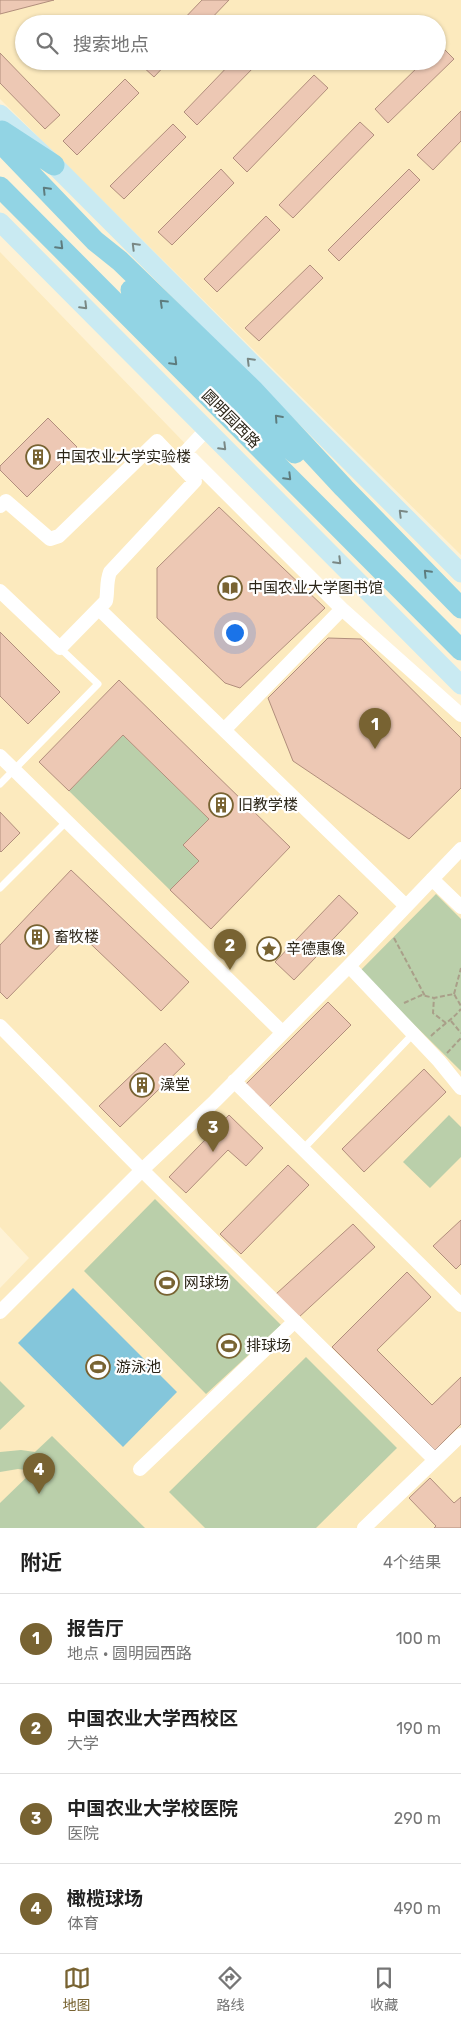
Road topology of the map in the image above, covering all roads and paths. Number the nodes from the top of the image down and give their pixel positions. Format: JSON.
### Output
{"nodes":[{"id":1,"x":0,"y":114,"type":"edge"},
{"id":2,"x":0,"y":130,"type":"edge"},
{"id":3,"x":0,"y":142,"type":"edge"},
{"id":4,"x":54,"y":165,"type":"junction"},
{"id":5,"x":0,"y":187,"type":"edge"},
{"id":6,"x":0,"y":222,"type":"edge"},
{"id":7,"x":206,"y":430,"type":"junction"},
{"id":8,"x":181,"y":457,"type":"junction"},
{"id":9,"x":2,"y":501,"type":"edge"},
{"id":10,"x":461,"y":573,"type":"edge"},
{"id":11,"x":0,"y":590,"type":"edge"},
{"id":12,"x":461,"y":608,"type":"edge"},
{"id":13,"x":100,"y":609,"type":"junction"},
{"id":14,"x":342,"y":609,"type":"junction"},
{"id":15,"x":442,"y":632,"type":"junction"},
{"id":16,"x":60,"y":648,"type":"junction"},
{"id":17,"x":461,"y":650,"type":"edge"},
{"id":18,"x":461,"y":664,"type":"edge"},
{"id":19,"x":461,"y":684,"type":"edge"},
{"id":20,"x":461,"y":715,"type":"edge"},
{"id":21,"x":224,"y":730,"type":"junction"},
{"id":22,"x":0,"y":756,"type":"edge"},
{"id":23,"x":14,"y":770,"type":"junction"},
{"id":24,"x":0,"y":784,"type":"edge"},
{"id":25,"x":67,"y":820,"type":"junction"},
{"id":26,"x":461,"y":849,"type":"edge"},
{"id":27,"x":432,"y":878,"type":"junction"},
{"id":28,"x":0,"y":888,"type":"edge"},
{"id":29,"x":406,"y":906,"type":"junction"},
{"id":30,"x":461,"y":908,"type":"edge"},
{"id":31,"x":388,"y":925,"type":"junction"},
{"id":32,"x":349,"y":966,"type":"junction"},
{"id":33,"x":461,"y":968,"type":"edge"},
{"id":34,"x":454,"y":994,"type":"junction"},
{"id":35,"x":425,"y":996,"type":"junction"},
{"id":36,"x":434,"y":998,"type":"junction"},
{"id":37,"x":461,"y":1008,"type":"edge"},
{"id":38,"x":394,"y":1013,"type":"junction"},
{"id":39,"x":451,"y":1021,"type":"junction"},
{"id":40,"x":446,"y":1023,"type":"junction"},
{"id":41,"x":0,"y":1026,"type":"edge"},
{"id":42,"x":282,"y":1032,"type":"junction"},
{"id":43,"x":461,"y":1033,"type":"edge"},
{"id":44,"x":461,"y":1038,"type":"edge"},
{"id":45,"x":418,"y":1039,"type":"junction"},
{"id":46,"x":439,"y":1061,"type":"junction"},
{"id":47,"x":234,"y":1081,"type":"junction"},
{"id":48,"x":461,"y":1088,"type":"edge"},
{"id":49,"x":303,"y":1149,"type":"junction"},
{"id":50,"x":142,"y":1170,"type":"junction"},
{"id":51,"x":461,"y":1305,"type":"edge"},
{"id":52,"x":0,"y":1312,"type":"edge"},
{"id":53,"x":295,"y":1321,"type":"junction"},
{"id":54,"x":461,"y":1434,"type":"edge"},
{"id":55,"x":434,"y":1459,"type":"junction"},
{"id":56,"x":140,"y":1468,"type":"dead end"},
{"id":57,"x":364,"y":1528,"type":"edge"}],
"edges":[{"from":1,"to":4,"type":"street"},
{"from":2,"to":4,"type":"main road"},
{"from":12,"to":3,"type":"main road","name":"圆明园西路","one_way":true},
{"from":10,"to":4,"type":"street","one_way":true},
{"from":5,"to":15,"type":"main road","name":"圆明园西路","one_way":true},
{"from":6,"to":7,"type":"street","name":"圆明园西路","one_way":true},
{"from":7,"to":8,"type":"street"},
{"from":7,"to":19,"type":"street","name":"圆明园西路","one_way":true},
{"from":8,"to":9,"type":"street"},
{"from":8,"to":13,"type":"street"},
{"from":8,"to":14,"type":"street"},
{"from":11,"to":16,"type":"street"},
{"from":13,"to":16,"type":"street"},
{"from":13,"to":21,"type":"street"},
{"from":14,"to":20,"type":"street"},
{"from":14,"to":21,"type":"street"},
{"from":15,"to":17,"type":"main road","name":"圆明园西路"},
{"from":15,"to":18,"type":"main road"},
{"from":16,"to":23,"type":"lane"},
{"from":21,"to":29,"type":"street"},
{"from":22,"to":23,"type":"street"},
{"from":23,"to":24,"type":"lane"},
{"from":23,"to":25,"type":"street"},
{"from":25,"to":28,"type":"lane"},
{"from":25,"to":42,"type":"street"},
{"from":26,"to":27,"type":"street"},
{"from":27,"to":29,"type":"street"},
{"from":27,"to":30,"type":"street"},
{"from":29,"to":31,"type":"street"},
{"from":31,"to":32,"type":"street"},
{"from":31,"to":35,"type":"path"},
{"from":32,"to":38,"type":"street"},
{"from":32,"to":42,"type":"street"},
{"from":33,"to":34,"type":"path"},
{"from":34,"to":36,"type":"path"},
{"from":34,"to":37,"type":"path"},
{"from":35,"to":36,"type":"path"},
{"from":35,"to":38,"type":"path"},
{"from":36,"to":40,"type":"path"},
{"from":37,"to":39,"type":"path"},
{"from":38,"to":45,"type":"street"},
{"from":39,"to":40,"type":"path"},
{"from":39,"to":43,"type":"path"},
{"from":40,"to":45,"type":"path"},
{"from":41,"to":50,"type":"street"},
{"from":42,"to":47,"type":"street"},
{"from":44,"to":46,"type":"path"},
{"from":45,"to":46,"type":"street"},
{"from":45,"to":49,"type":"lane"},
{"from":46,"to":48,"type":"street"},
{"from":47,"to":49,"type":"street"},
{"from":47,"to":50,"type":"street"},
{"from":49,"to":51,"type":"street"},
{"from":50,"to":52,"type":"street"},
{"from":50,"to":53,"type":"street"},
{"from":53,"to":55,"type":"street"},
{"from":53,"to":56,"type":"street"},
{"from":54,"to":55,"type":"street"},
{"from":55,"to":57,"type":"street"}]}
